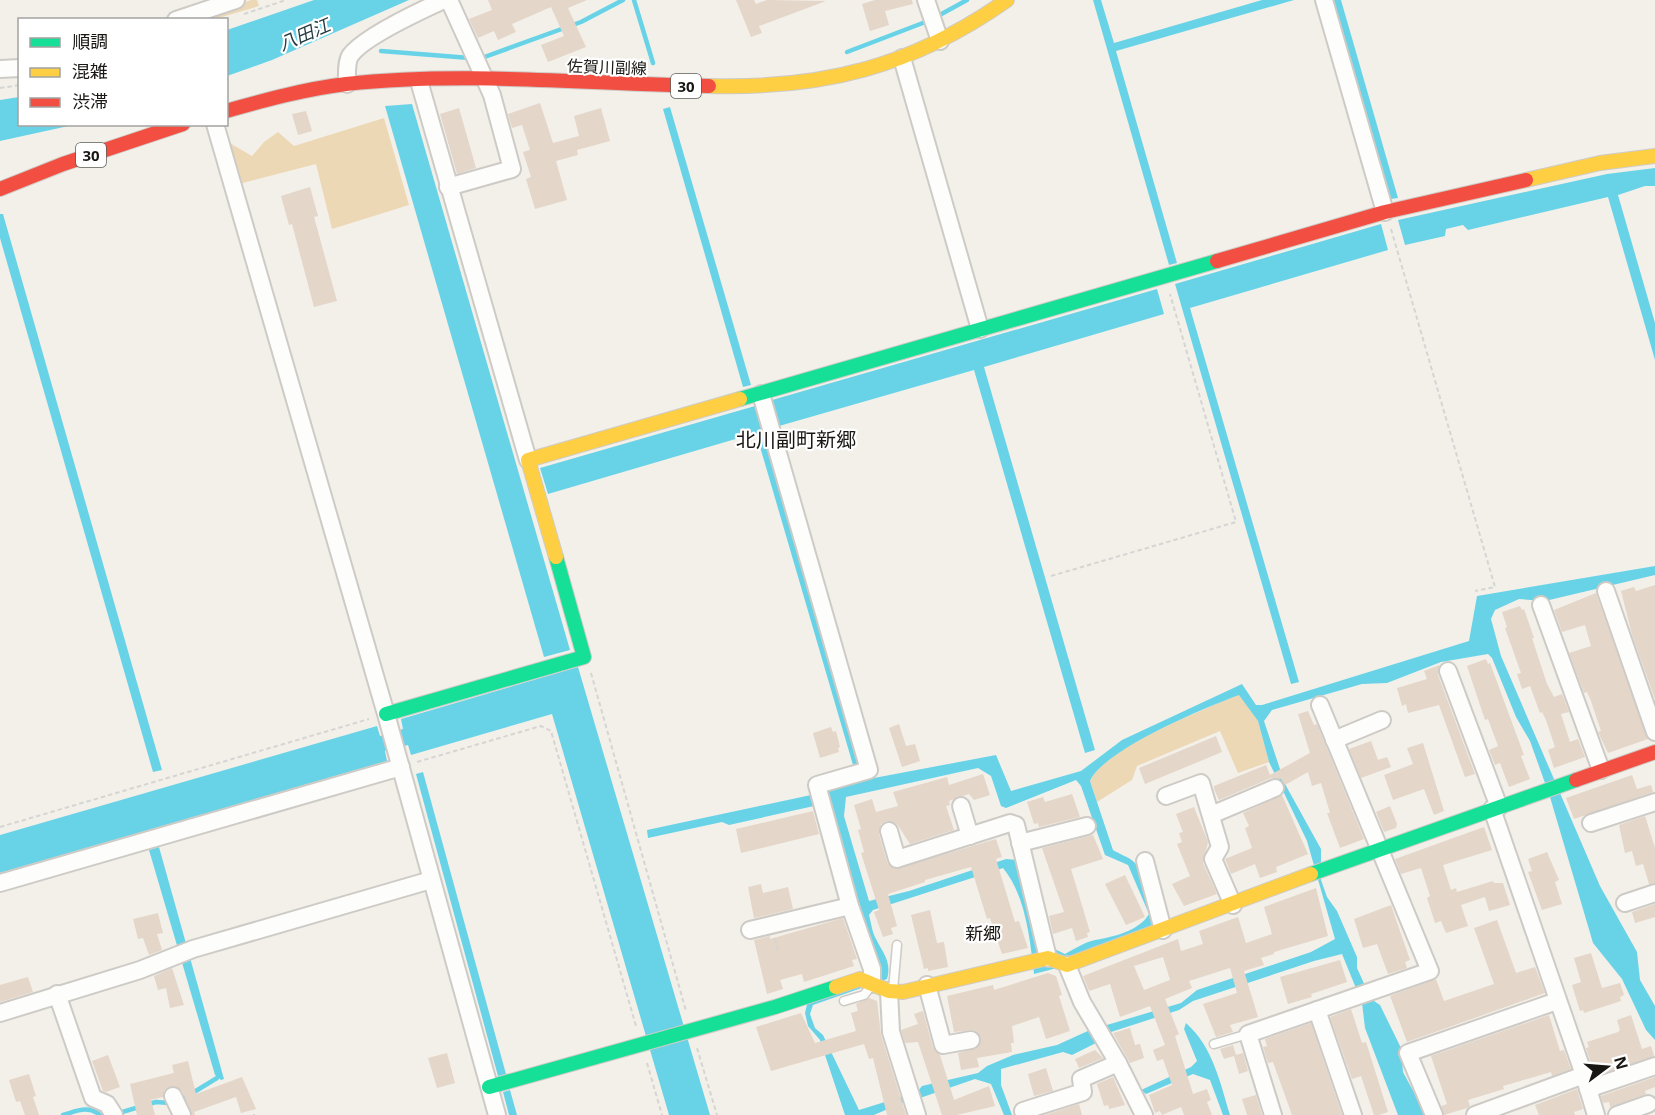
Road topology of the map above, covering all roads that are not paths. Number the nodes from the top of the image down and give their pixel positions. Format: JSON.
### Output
{"nodes":[{"id":1,"x":444,"y":0,"type":"edge"},
{"id":2,"x":449,"y":0,"type":"edge"},
{"id":3,"x":1007,"y":0,"type":"edge"},
{"id":4,"x":1323,"y":0,"type":"edge"},
{"id":5,"x":236,"y":8,"type":"edge"},
{"id":6,"x":186,"y":18,"type":"edge"},
{"id":7,"x":932,"y":20,"type":"edge"},
{"id":8,"x":902,"y":58,"type":"junction"},
{"id":9,"x":18,"y":68,"type":"edge"},
{"id":10,"x":0,"y":69,"type":"edge"},
{"id":11,"x":419,"y":81,"type":"junction"},
{"id":12,"x":486,"y":81,"type":"junction"},
{"id":13,"x":346,"y":84,"type":"junction"},
{"id":14,"x":228,"y":110,"type":"edge"},
{"id":15,"x":177,"y":126,"type":"edge"},
{"id":16,"x":216,"y":126,"type":"edge"},
{"id":17,"x":1655,"y":156,"type":"edge"},
{"id":18,"x":448,"y":187,"type":"junction"},
{"id":19,"x":0,"y":189,"type":"edge"},
{"id":20,"x":1385,"y":212,"type":"junction"},
{"id":21,"x":980,"y":329,"type":"junction"},
{"id":22,"x":753,"y":396,"type":"junction"},
{"id":23,"x":528,"y":460,"type":"junction"},
{"id":24,"x":1606,"y":591,"type":"dead end"},
{"id":25,"x":1541,"y":605,"type":"dead end"},
{"id":26,"x":1448,"y":671,"type":"dead end"},
{"id":27,"x":1320,"y":705,"type":"dead end"},
{"id":28,"x":1382,"y":720,"type":"dead end"},
{"id":29,"x":388,"y":722,"type":"junction"},
{"id":30,"x":1655,"y":732,"type":"edge"},
{"id":31,"x":1334,"y":740,"type":"junction"},
{"id":32,"x":1655,"y":752,"type":"edge"},
{"id":33,"x":399,"y":759,"type":"junction"},
{"id":34,"x":1600,"y":770,"type":"junction"},
{"id":35,"x":1275,"y":788,"type":"dead end"},
{"id":36,"x":1166,"y":796,"type":"dead end"},
{"id":37,"x":1655,"y":802,"type":"edge"},
{"id":38,"x":961,"y":806,"type":"dead end"},
{"id":39,"x":1496,"y":808,"type":"junction"},
{"id":40,"x":1211,"y":815,"type":"junction"},
{"id":41,"x":1591,"y":823,"type":"dead end"},
{"id":42,"x":1087,"y":826,"type":"dead end"},
{"id":43,"x":889,"y":831,"type":"dead end"},
{"id":44,"x":970,"y":836,"type":"junction"},
{"id":45,"x":1020,"y":843,"type":"junction"},
{"id":46,"x":1379,"y":849,"type":"junction"},
{"id":47,"x":1145,"y":861,"type":"dead end"},
{"id":48,"x":431,"y":880,"type":"junction"},
{"id":49,"x":0,"y":883,"type":"edge"},
{"id":50,"x":1655,"y":893,"type":"edge"},
{"id":51,"x":1625,"y":903,"type":"dead end"},
{"id":52,"x":1233,"y":905,"type":"junction"},
{"id":53,"x":850,"y":906,"type":"junction"},
{"id":54,"x":750,"y":930,"type":"dead end"},
{"id":55,"x":1163,"y":930,"type":"junction"},
{"id":56,"x":897,"y":945,"type":"dead end"},
{"id":57,"x":1051,"y":961,"type":"junction"},
{"id":58,"x":877,"y":985,"type":"junction"},
{"id":59,"x":927,"y":986,"type":"junction"},
{"id":60,"x":57,"y":994,"type":"junction"},
{"id":61,"x":844,"y":1001,"type":"dead end"},
{"id":62,"x":1557,"y":1001,"type":"junction"},
{"id":63,"x":1317,"y":1010,"type":"junction"},
{"id":64,"x":0,"y":1013,"type":"edge"},
{"id":65,"x":1248,"y":1034,"type":"junction"},
{"id":66,"x":971,"y":1040,"type":"dead end"},
{"id":67,"x":1214,"y":1044,"type":"dead end"},
{"id":68,"x":1118,"y":1063,"type":"junction"},
{"id":69,"x":1655,"y":1066,"type":"edge"},
{"id":70,"x":1586,"y":1082,"type":"junction"},
{"id":71,"x":489,"y":1087,"type":"junction"},
{"id":72,"x":173,"y":1096,"type":"dead end"},
{"id":73,"x":913,"y":1102,"type":"edge"},
{"id":74,"x":1648,"y":1104,"type":"dead end"},
{"id":75,"x":1023,"y":1111,"type":"dead end"},
{"id":76,"x":114,"y":1115,"type":"edge"},
{"id":77,"x":183,"y":1115,"type":"edge"},
{"id":78,"x":497,"y":1115,"type":"edge"},
{"id":79,"x":1144,"y":1115,"type":"edge"},
{"id":80,"x":1273,"y":1115,"type":"edge"},
{"id":81,"x":1353,"y":1115,"type":"edge"},
{"id":82,"x":1434,"y":1115,"type":"edge"},
{"id":83,"x":1475,"y":1115,"type":"edge"},
{"id":84,"x":1596,"y":1115,"type":"edge"},
{"id":85,"x":1617,"y":1115,"type":"edge"}],
"edges":[{"from":1,"to":13,"type":"street"},
{"from":2,"to":12,"type":"street"},
{"from":3,"to":7,"type":"street","name":"佐賀川副線","number":"30"},
{"from":4,"to":20,"type":"street"},
{"from":5,"to":6,"type":"street"},
{"from":7,"to":8,"type":"street","name":"佐賀川副線","number":"30"},
{"from":8,"to":12,"type":"street","name":"佐賀川副線","number":"30"},
{"from":8,"to":21,"type":"street"},
{"from":9,"to":10,"type":"street"},
{"from":11,"to":12,"type":"street","name":"佐賀川副線","number":"30"},
{"from":11,"to":13,"type":"street","name":"佐賀川副線","number":"30"},
{"from":11,"to":18,"type":"street"},
{"from":12,"to":18,"type":"street"},
{"from":13,"to":14,"type":"street","name":"佐賀川副線","number":"30"},
{"from":15,"to":19,"type":"street","number":"30"},
{"from":16,"to":29,"type":"street"},
{"from":17,"to":20,"type":"street"},
{"from":18,"to":23,"type":"street"},
{"from":20,"to":21,"type":"street"},
{"from":21,"to":22,"type":"street"},
{"from":22,"to":23,"type":"street"},
{"from":22,"to":53,"type":"street"},
{"from":23,"to":29,"type":"street"},
{"from":24,"to":30,"type":"street"},
{"from":25,"to":34,"type":"street"},
{"from":26,"to":39,"type":"street"},
{"from":27,"to":31,"type":"street"},
{"from":28,"to":31,"type":"street"},
{"from":29,"to":33,"type":"street"},
{"from":31,"to":46,"type":"street"},
{"from":32,"to":34,"type":"street"},
{"from":33,"to":48,"type":"street"},
{"from":33,"to":49,"type":"street"},
{"from":34,"to":39,"type":"street"},
{"from":35,"to":40,"type":"street"},
{"from":36,"to":40,"type":"street"},
{"from":37,"to":41,"type":"street"},
{"from":38,"to":44,"type":"street"},
{"from":39,"to":46,"type":"street"},
{"from":39,"to":62,"type":"street"},
{"from":40,"to":52,"type":"street"},
{"from":42,"to":45,"type":"street"},
{"from":43,"to":44,"type":"street"},
{"from":44,"to":45,"type":"street"},
{"from":45,"to":57,"type":"street"},
{"from":46,"to":52,"type":"street"},
{"from":46,"to":63,"type":"street"},
{"from":47,"to":55,"type":"street"},
{"from":48,"to":60,"type":"street"},
{"from":48,"to":71,"type":"street"},
{"from":50,"to":51,"type":"street"},
{"from":52,"to":55,"type":"street"},
{"from":53,"to":54,"type":"street"},
{"from":53,"to":58,"type":"street"},
{"from":55,"to":57,"type":"street"},
{"from":56,"to":58,"type":"lane"},
{"from":57,"to":59,"type":"street"},
{"from":57,"to":68,"type":"street"},
{"from":58,"to":59,"type":"street"},
{"from":58,"to":61,"type":"lane"},
{"from":58,"to":71,"type":"street"},
{"from":58,"to":73,"type":"street"},
{"from":59,"to":66,"type":"street"},
{"from":60,"to":64,"type":"street"},
{"from":60,"to":76,"type":"street"},
{"from":62,"to":70,"type":"street"},
{"from":62,"to":82,"type":"street"},
{"from":63,"to":65,"type":"street"},
{"from":63,"to":81,"type":"street"},
{"from":65,"to":67,"type":"lane"},
{"from":65,"to":80,"type":"street"},
{"from":68,"to":75,"type":"street"},
{"from":68,"to":79,"type":"street"},
{"from":69,"to":70,"type":"street"},
{"from":70,"to":83,"type":"street"},
{"from":70,"to":84,"type":"street"},
{"from":71,"to":78,"type":"street"},
{"from":72,"to":77,"type":"street"},
{"from":74,"to":85,"type":"street"}]}
